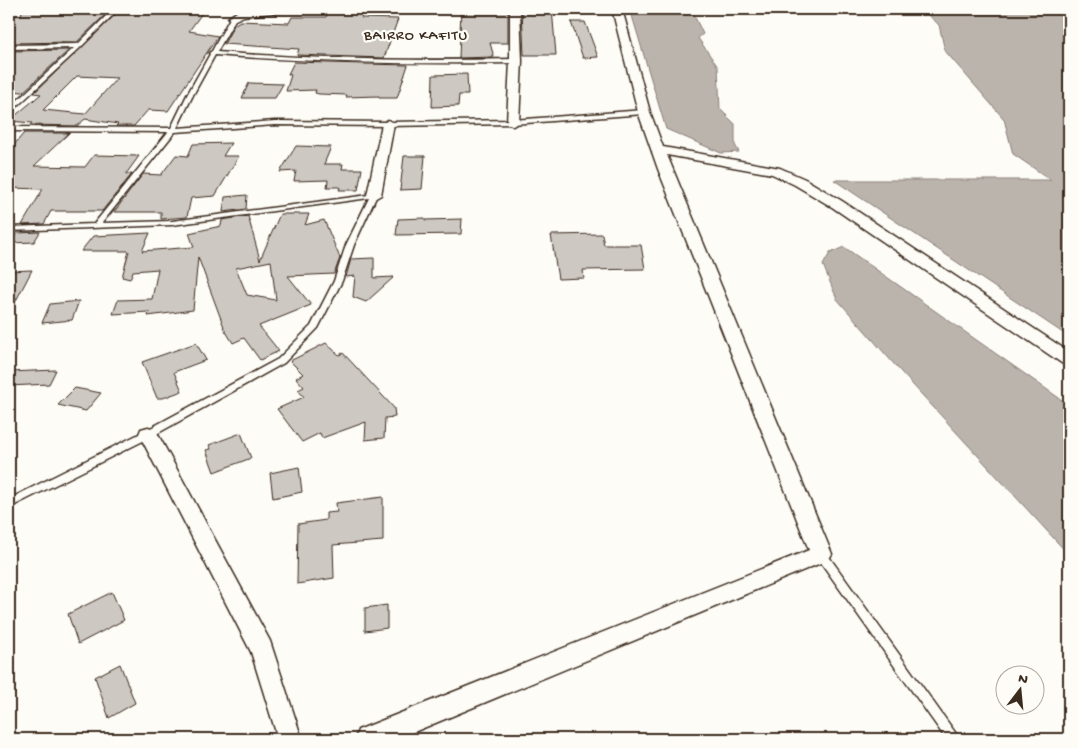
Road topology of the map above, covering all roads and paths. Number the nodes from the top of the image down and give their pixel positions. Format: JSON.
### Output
{"nodes":[{"id":1,"x":116,"y":9,"type":"edge"},
{"id":2,"x":283,"y":9,"type":"edge"},
{"id":3,"x":515,"y":9,"type":"edge"},
{"id":4,"x":617,"y":9,"type":"edge"},
{"id":5,"x":233,"y":18,"type":"joint"},
{"id":6,"x":79,"y":46,"type":"junction"},
{"id":7,"x":9,"y":47,"type":"edge"},
{"id":8,"x":212,"y":53,"type":"junction"},
{"id":9,"x":516,"y":61,"type":"junction"},
{"id":10,"x":9,"y":111,"type":"edge"},
{"id":11,"x":644,"y":112,"type":"junction"},
{"id":12,"x":513,"y":122,"type":"junction"},
{"id":13,"x":388,"y":124,"type":"junction"},
{"id":14,"x":9,"y":129,"type":"edge"},
{"id":15,"x":173,"y":130,"type":"junction"},
{"id":16,"x":658,"y":150,"type":"junction"},
{"id":17,"x":374,"y":195,"type":"junction"},
{"id":18,"x":96,"y":226,"type":"junction"},
{"id":19,"x":9,"y":229,"type":"edge"},
{"id":20,"x":1069,"y":360,"type":"edge"},
{"id":21,"x":148,"y":434,"type":"junction"},
{"id":22,"x":9,"y":504,"type":"edge"},
{"id":23,"x":821,"y":554,"type":"junction"},
{"id":24,"x":290,"y":739,"type":"edge"},
{"id":25,"x":367,"y":739,"type":"edge"},
{"id":26,"x":953,"y":739,"type":"edge"}],
"edges":[{"from":1,"to":6,"type":"lane"},
{"from":2,"to":5,"type":"street"},
{"from":3,"to":9,"type":"street"},
{"from":4,"to":11,"type":"street"},
{"from":5,"to":8,"type":"lane"},
{"from":6,"to":7,"type":"lane"},
{"from":6,"to":10,"type":"lane"},
{"from":8,"to":9,"type":"lane"},
{"from":8,"to":15,"type":"lane"},
{"from":9,"to":12,"type":"street"},
{"from":11,"to":12,"type":"lane"},
{"from":11,"to":16,"type":"street"},
{"from":12,"to":13,"type":"lane"},
{"from":13,"to":15,"type":"lane"},
{"from":13,"to":17,"type":"street"},
{"from":14,"to":15,"type":"lane"},
{"from":15,"to":18,"type":"lane"},
{"from":16,"to":20,"type":"street"},
{"from":16,"to":23,"type":"street"},
{"from":17,"to":18,"type":"lane"},
{"from":17,"to":21,"type":"lane"},
{"from":18,"to":19,"type":"lane"},
{"from":21,"to":22,"type":"lane"},
{"from":21,"to":24,"type":"street"},
{"from":23,"to":25,"type":"street"},
{"from":23,"to":26,"type":"lane"}]}
